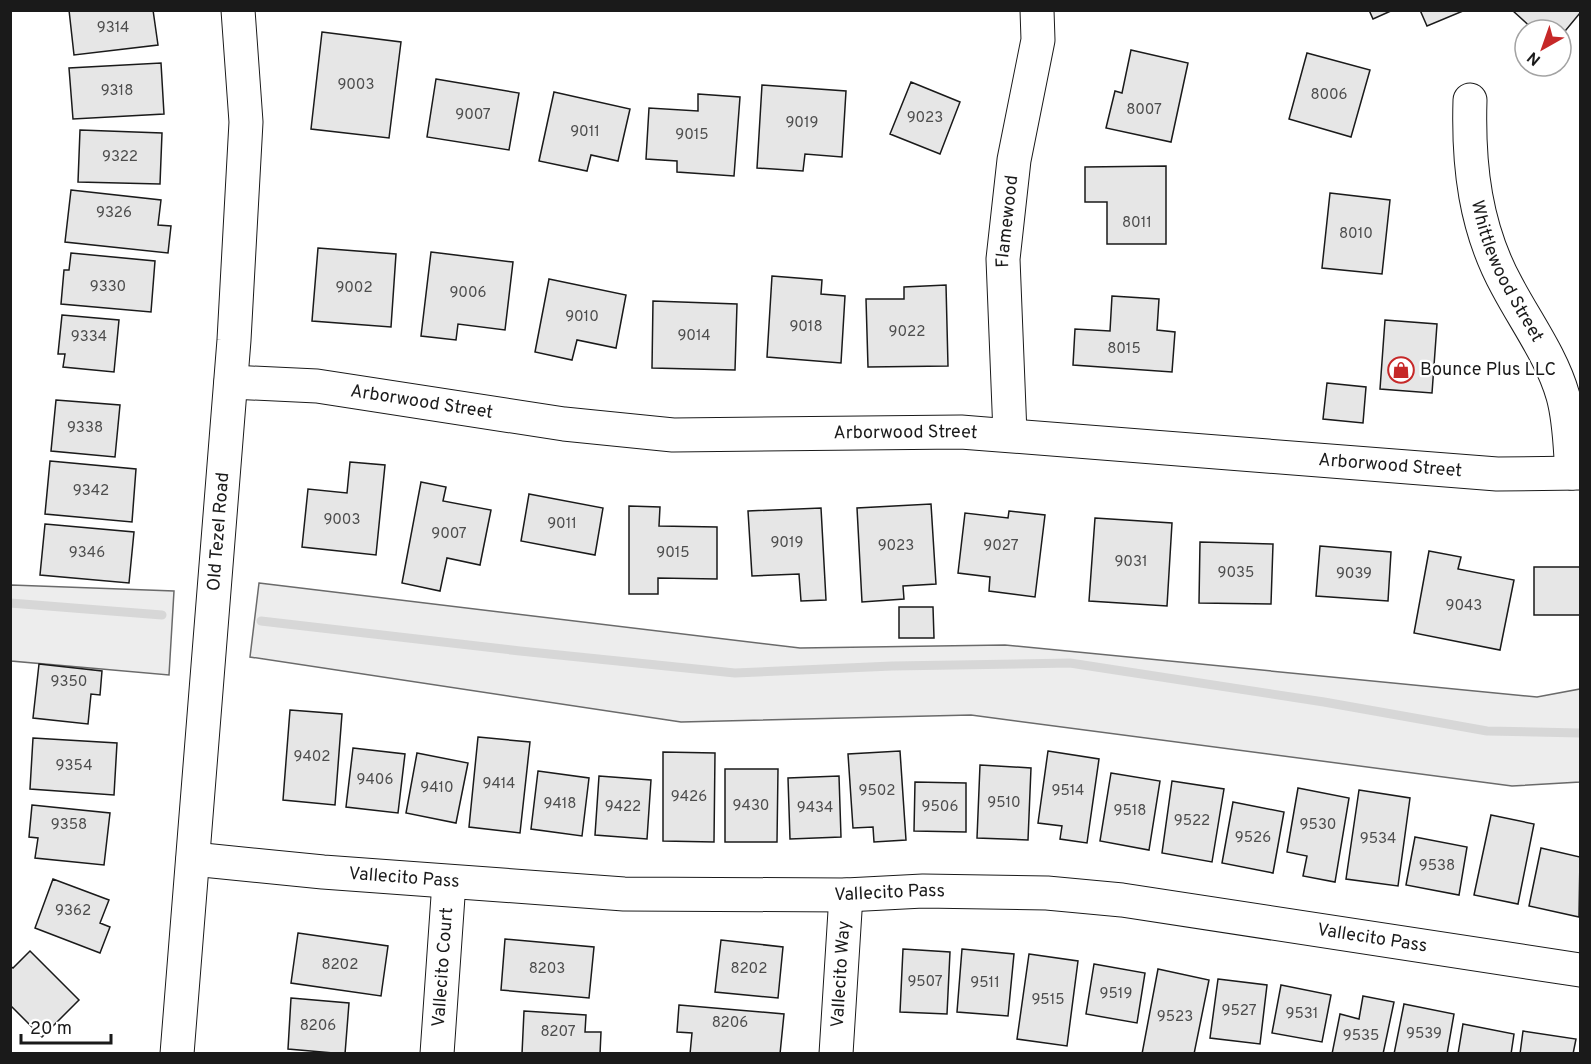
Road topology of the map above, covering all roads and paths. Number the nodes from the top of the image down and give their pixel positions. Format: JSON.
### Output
{"nodes":[{"id":1,"x":238,"y":10,"type":"edge"},
{"id":2,"x":1037,"y":10,"type":"edge"},
{"id":3,"x":1470,"y":100,"type":"dead end"},
{"id":4,"x":231,"y":382,"type":"junction"},
{"id":5,"x":1010,"y":434,"type":"junction"},
{"id":6,"x":1576,"y":473,"type":"edge"},
{"id":7,"x":193,"y":859,"type":"junction"},
{"id":8,"x":449,"y":882,"type":"junction"},
{"id":9,"x":846,"y":895,"type":"junction"},
{"id":10,"x":1581,"y":970,"type":"edge"},
{"id":11,"x":177,"y":1053,"type":"edge"},
{"id":12,"x":437,"y":1053,"type":"edge"},
{"id":13,"x":836,"y":1053,"type":"edge"}],
"edges":[{"from":1,"to":4,"type":"street","name":"Old Tezel Road"},
{"from":2,"to":5,"type":"street","name":"Flamewood"},
{"from":3,"to":6,"type":"street","name":"Whittlewood Street"},
{"from":4,"to":5,"type":"street","name":"Arborwood Street"},
{"from":4,"to":7,"type":"street","name":"Old Tezel Road"},
{"from":5,"to":6,"type":"street","name":"Arborwood Street"},
{"from":7,"to":8,"type":"street","name":"Vallecito Pass"},
{"from":7,"to":11,"type":"street","name":"Old Tezel Road"},
{"from":8,"to":9,"type":"street","name":"Vallecito Pass"},
{"from":8,"to":12,"type":"street","name":"Vallecito Court"},
{"from":9,"to":10,"type":"street","name":"Vallecito Pass"},
{"from":9,"to":13,"type":"street","name":"Vallecito Way"}]}
